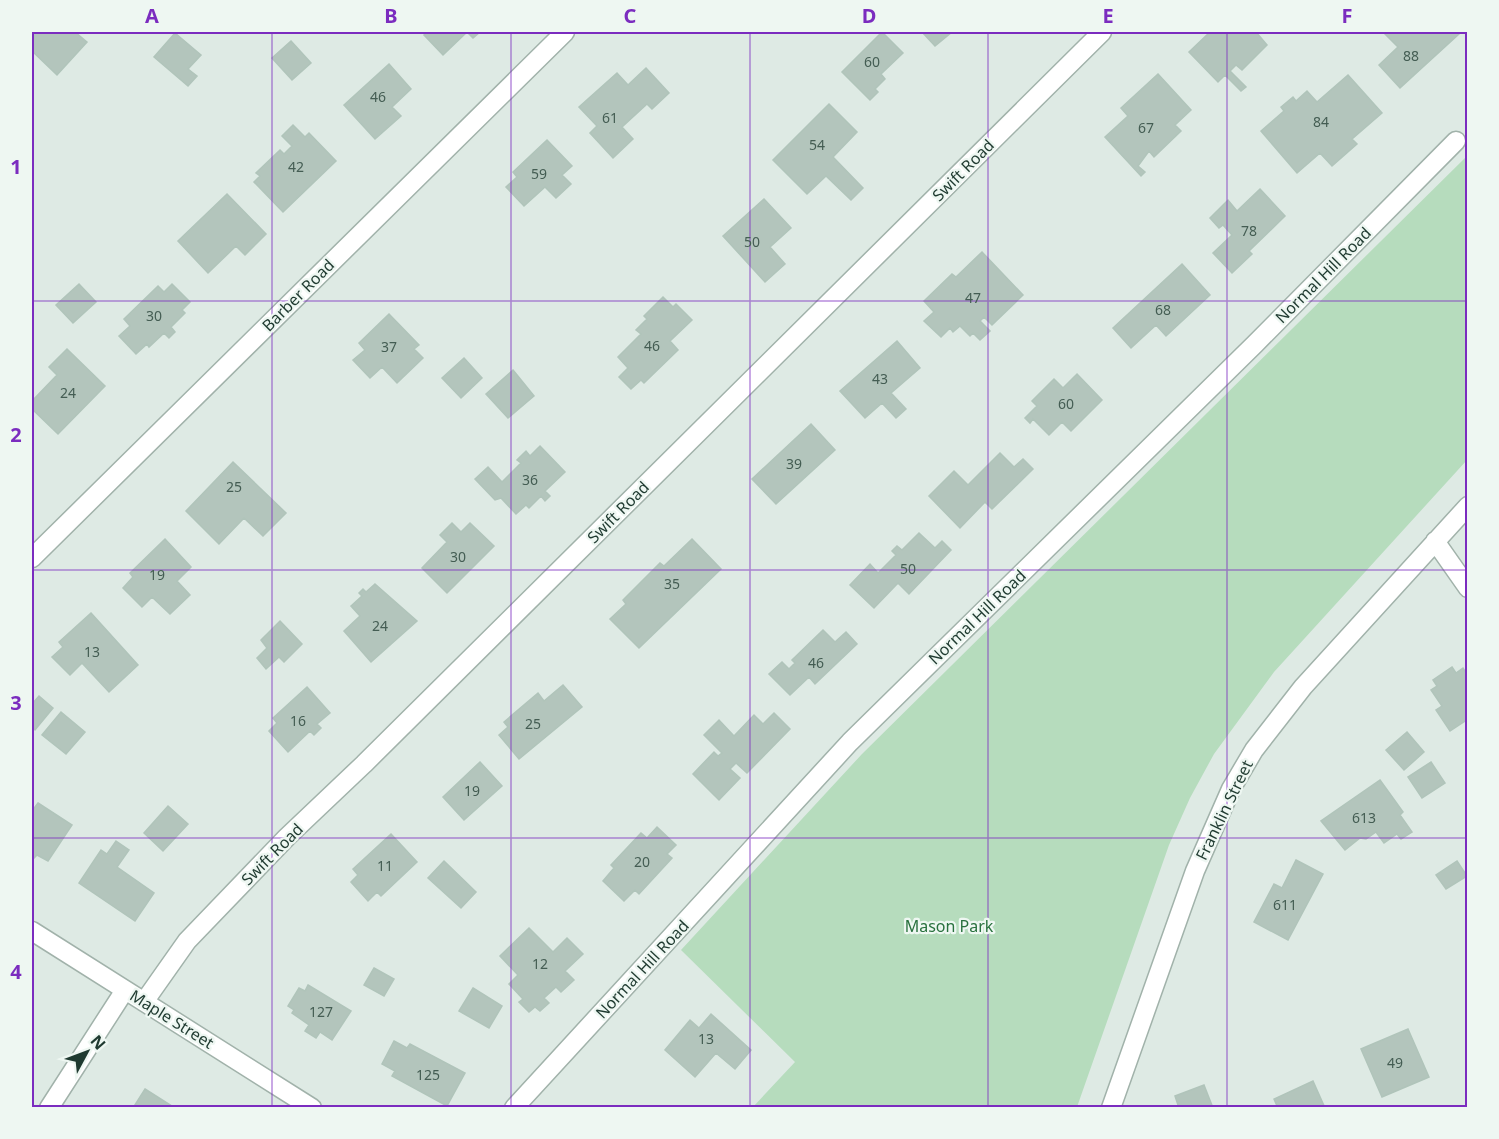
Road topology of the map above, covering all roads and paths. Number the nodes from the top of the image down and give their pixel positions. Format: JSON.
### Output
{"nodes":[{"id":1,"x":566,"y":32,"type":"edge"},
{"id":2,"x":1102,"y":32,"type":"edge"},
{"id":3,"x":1456,"y":141,"type":"dead end"},
{"id":4,"x":1467,"y":506,"type":"edge"},
{"id":5,"x":1435,"y":541,"type":"junction"},
{"id":6,"x":32,"y":558,"type":"edge"},
{"id":7,"x":1467,"y":588,"type":"edge"},
{"id":8,"x":32,"y":931,"type":"edge"},
{"id":9,"x":125,"y":990,"type":"junction"},
{"id":10,"x":144,"y":1002,"type":"junction"},
{"id":11,"x":49,"y":1107,"type":"edge"},
{"id":12,"x":312,"y":1107,"type":"edge"},
{"id":13,"x":514,"y":1107,"type":"edge"},
{"id":14,"x":1111,"y":1107,"type":"edge"}],
"edges":[{"from":1,"to":6,"type":"street","name":"Barber Road"},
{"from":2,"to":10,"type":"street","name":"Swift Road"},
{"from":3,"to":13,"type":"street","name":"Normal Hill Road"},
{"from":4,"to":5,"type":"street","name":"Franklin Street"},
{"from":5,"to":7,"type":"street"},
{"from":5,"to":14,"type":"street","name":"Franklin Street"},
{"from":8,"to":9,"type":"street","name":"Maple Street"},
{"from":9,"to":10,"type":"street","name":"Maple Street"},
{"from":9,"to":11,"type":"street"},
{"from":10,"to":12,"type":"street","name":"Maple Street"}]}
